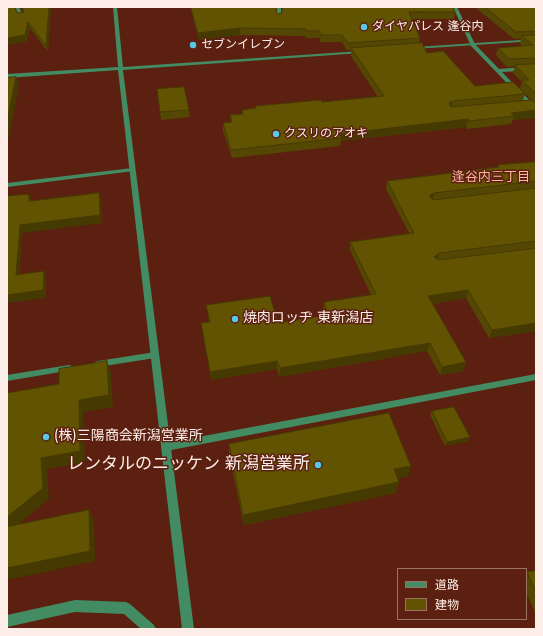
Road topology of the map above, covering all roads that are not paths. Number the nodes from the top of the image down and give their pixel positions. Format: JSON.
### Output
{"nodes":[{"id":1,"x":17,"y":7,"type":"edge"},
{"id":2,"x":115,"y":7,"type":"edge"},
{"id":3,"x":279,"y":7,"type":"edge"},
{"id":4,"x":455,"y":7,"type":"edge"},
{"id":5,"x":22,"y":17,"type":"edge"},
{"id":6,"x":279,"y":18,"type":"edge"},
{"id":7,"x":536,"y":40,"type":"edge"},
{"id":8,"x":472,"y":44,"type":"junction"},
{"id":9,"x":409,"y":49,"type":"edge"},
{"id":10,"x":369,"y":52,"type":"edge"},
{"id":11,"x":120,"y":68,"type":"junction"},
{"id":12,"x":536,"y":68,"type":"edge"},
{"id":13,"x":498,"y":71,"type":"junction"},
{"id":14,"x":7,"y":76,"type":"edge"},
{"id":15,"x":530,"y":104,"type":"junction"},
{"id":16,"x":522,"y":105,"type":"edge"},
{"id":17,"x":536,"y":110,"type":"edge"},
{"id":18,"x":132,"y":170,"type":"junction"},
{"id":19,"x":7,"y":185,"type":"edge"},
{"id":20,"x":155,"y":355,"type":"junction"},
{"id":21,"x":92,"y":365,"type":"edge"},
{"id":22,"x":77,"y":367,"type":"edge"},
{"id":23,"x":536,"y":377,"type":"edge"},
{"id":24,"x":7,"y":378,"type":"edge"},
{"id":25,"x":166,"y":447,"type":"junction"},
{"id":26,"x":7,"y":621,"type":"edge"},
{"id":27,"x":150,"y":629,"type":"edge"},
{"id":28,"x":188,"y":629,"type":"edge"}],
"edges":[{"from":1,"to":5,"type":"street"},
{"from":2,"to":11,"type":"street"},
{"from":3,"to":6,"type":"street"},
{"from":4,"to":8,"type":"street"},
{"from":7,"to":8,"type":"street"},
{"from":8,"to":9,"type":"street"},
{"from":8,"to":13,"type":"street"},
{"from":10,"to":11,"type":"street"},
{"from":11,"to":14,"type":"street"},
{"from":11,"to":18,"type":"street"},
{"from":12,"to":13,"type":"street"},
{"from":13,"to":15,"type":"street"},
{"from":15,"to":16,"type":"street"},
{"from":15,"to":17,"type":"street"},
{"from":18,"to":19,"type":"street"},
{"from":18,"to":20,"type":"street"},
{"from":20,"to":21,"type":"street"},
{"from":20,"to":25,"type":"street"},
{"from":22,"to":24,"type":"street"},
{"from":23,"to":25,"type":"street"},
{"from":25,"to":28,"type":"street"},
{"from":26,"to":27,"type":"street"}]}
